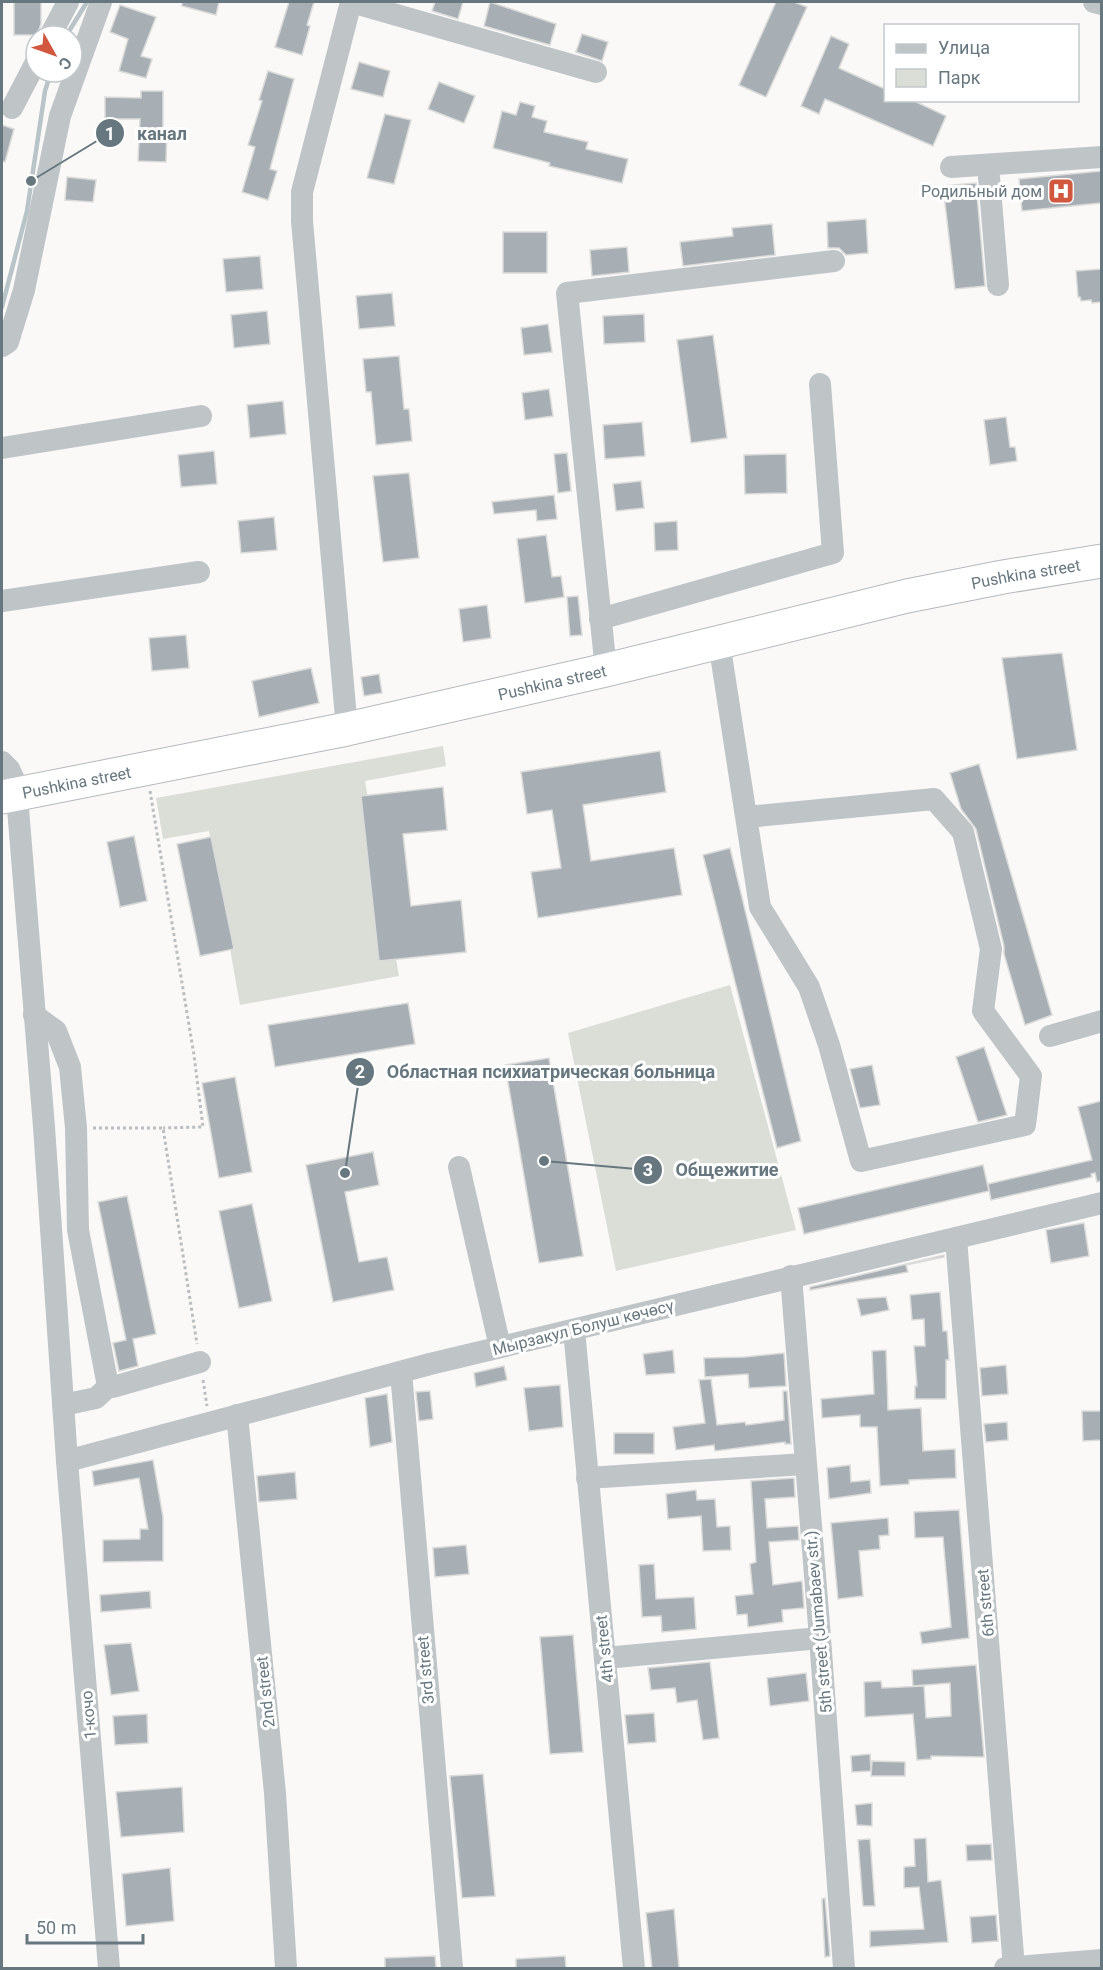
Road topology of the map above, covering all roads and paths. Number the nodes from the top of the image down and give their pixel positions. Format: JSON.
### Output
{"nodes":[{"id":1,"x":68,"y":2,"type":"edge"},
{"id":2,"x":101,"y":2,"type":"edge"},
{"id":3,"x":351,"y":2,"type":"edge"},
{"id":4,"x":1094,"y":2,"type":"edge"},
{"id":5,"x":1101,"y":4,"type":"edge"},
{"id":6,"x":56,"y":24,"type":"edge"},
{"id":7,"x":596,"y":72,"type":"dead end"},
{"id":8,"x":25,"y":84,"type":"edge"},
{"id":9,"x":12,"y":108,"type":"dead end"},
{"id":10,"x":1101,"y":157,"type":"edge"},
{"id":11,"x":988,"y":165,"type":"junction"},
{"id":12,"x":951,"y":167,"type":"dead end"},
{"id":13,"x":834,"y":261,"type":"dead end"},
{"id":14,"x":998,"y":285,"type":"dead end"},
{"id":15,"x":2,"y":346,"type":"edge"},
{"id":16,"x":820,"y":384,"type":"dead end"},
{"id":17,"x":201,"y":416,"type":"dead end"},
{"id":18,"x":2,"y":448,"type":"edge"},
{"id":19,"x":1101,"y":561,"type":"edge"},
{"id":20,"x":199,"y":572,"type":"dead end"},
{"id":21,"x":2,"y":601,"type":"edge"},
{"id":22,"x":600,"y":619,"type":"junction"},
{"id":23,"x":719,"y":642,"type":"junction"},
{"id":24,"x":606,"y":670,"type":"junction"},
{"id":25,"x":347,"y":729,"type":"junction"},
{"id":26,"x":2,"y":762,"type":"edge"},
{"id":27,"x":146,"y":769,"type":"junction"},
{"id":28,"x":9,"y":795,"type":"edge"},
{"id":29,"x":747,"y":817,"type":"junction"},
{"id":30,"x":34,"y":1015,"type":"junction"},
{"id":31,"x":1101,"y":1021,"type":"edge"},
{"id":32,"x":1050,"y":1036,"type":"dead end"},
{"id":33,"x":76,"y":1128,"type":"junction"},
{"id":34,"x":163,"y":1128,"type":"junction"},
{"id":35,"x":459,"y":1167,"type":"dead end"},
{"id":36,"x":1101,"y":1203,"type":"edge"},
{"id":37,"x":956,"y":1238,"type":"junction"},
{"id":38,"x":791,"y":1276,"type":"junction"},
{"id":39,"x":574,"y":1330,"type":"junction"},
{"id":40,"x":500,"y":1347,"type":"junction"},
{"id":41,"x":200,"y":1362,"type":"junction"},
{"id":42,"x":401,"y":1372,"type":"junction"},
{"id":43,"x":109,"y":1386,"type":"junction"},
{"id":44,"x":63,"y":1405,"type":"junction"},
{"id":45,"x":237,"y":1416,"type":"junction"},
{"id":46,"x":209,"y":1423,"type":"junction"},
{"id":47,"x":67,"y":1461,"type":"junction"},
{"id":48,"x":805,"y":1464,"type":"junction"},
{"id":49,"x":587,"y":1478,"type":"junction"},
{"id":50,"x":820,"y":1638,"type":"junction"},
{"id":51,"x":605,"y":1658,"type":"junction"},
{"id":52,"x":1101,"y":1960,"type":"edge"},
{"id":53,"x":109,"y":1968,"type":"edge"},
{"id":54,"x":286,"y":1968,"type":"edge"},
{"id":55,"x":452,"y":1968,"type":"edge"},
{"id":56,"x":633,"y":1968,"type":"edge"},
{"id":57,"x":844,"y":1968,"type":"edge"},
{"id":58,"x":1005,"y":1968,"type":"edge"},
{"id":59,"x":1014,"y":1968,"type":"edge"}],
"edges":[{"from":1,"to":6,"type":"street"},
{"from":2,"to":15,"type":"street"},
{"from":3,"to":7,"type":"street"},
{"from":3,"to":25,"type":"street"},
{"from":4,"to":5,"type":"street"},
{"from":8,"to":9,"type":"street"},
{"from":10,"to":11,"type":"street"},
{"from":11,"to":12,"type":"street"},
{"from":11,"to":14,"type":"street"},
{"from":13,"to":22,"type":"street"},
{"from":16,"to":22,"type":"street"},
{"from":17,"to":18,"type":"street"},
{"from":19,"to":23,"type":"highway","name":"Pushkina street"},
{"from":20,"to":21,"type":"street"},
{"from":22,"to":24,"type":"street"},
{"from":23,"to":24,"type":"highway","name":"Pushkina street"},
{"from":23,"to":29,"type":"street"},
{"from":24,"to":25,"type":"highway","name":"Pushkina street"},
{"from":25,"to":27,"type":"highway","name":"Pushkina street"},
{"from":26,"to":28,"type":"street","name":"1-кочо"},
{"from":27,"to":28,"type":"highway","name":"Pushkina street"},
{"from":27,"to":34,"type":"path"},
{"from":28,"to":30,"type":"street","name":"1-кочо"},
{"from":29,"to":29,"type":"street"},
{"from":30,"to":33,"type":"street"},
{"from":30,"to":44,"type":"street","name":"1-кочо"},
{"from":31,"to":32,"type":"street"},
{"from":33,"to":34,"type":"path"},
{"from":33,"to":43,"type":"street"},
{"from":34,"to":41,"type":"path"},
{"from":35,"to":40,"type":"street"},
{"from":36,"to":37,"type":"street","name":"Мырзакул Болуш көчөсү"},
{"from":37,"to":38,"type":"street","name":"Мырзакул Болуш көчөсү"},
{"from":37,"to":59,"type":"street","name":"6th street"},
{"from":38,"to":39,"type":"street","name":"Мырзакул Болуш көчөсү"},
{"from":38,"to":48,"type":"street","name":"5th street (Jumabaev str.)"},
{"from":39,"to":40,"type":"street","name":"Мырзакул Болуш көчөсү"},
{"from":39,"to":49,"type":"street","name":"4th street"},
{"from":40,"to":42,"type":"street","name":"Мырзакул Болуш көчөсү"},
{"from":41,"to":43,"type":"street"},
{"from":41,"to":46,"type":"path"},
{"from":42,"to":45,"type":"street","name":"Мырзакул Болуш көчөсү"},
{"from":42,"to":55,"type":"street","name":"3rd street"},
{"from":43,"to":44,"type":"street"},
{"from":44,"to":47,"type":"street","name":"1-кочо"},
{"from":45,"to":46,"type":"street","name":"Мырзакул Болуш көчөсү"},
{"from":45,"to":54,"type":"street","name":"2nd street"},
{"from":46,"to":47,"type":"street","name":"Мырзакул Болуш көчөсү"},
{"from":47,"to":53,"type":"street","name":"1-кочо"},
{"from":48,"to":49,"type":"street"},
{"from":48,"to":50,"type":"street","name":"5th street (Jumabaev str.)"},
{"from":49,"to":51,"type":"street","name":"4th street"},
{"from":50,"to":51,"type":"street"},
{"from":50,"to":57,"type":"street","name":"5th street (Jumabaev str.)"},
{"from":51,"to":56,"type":"street","name":"4th street"},
{"from":52,"to":59,"type":"street"},
{"from":58,"to":59,"type":"street"}]}
